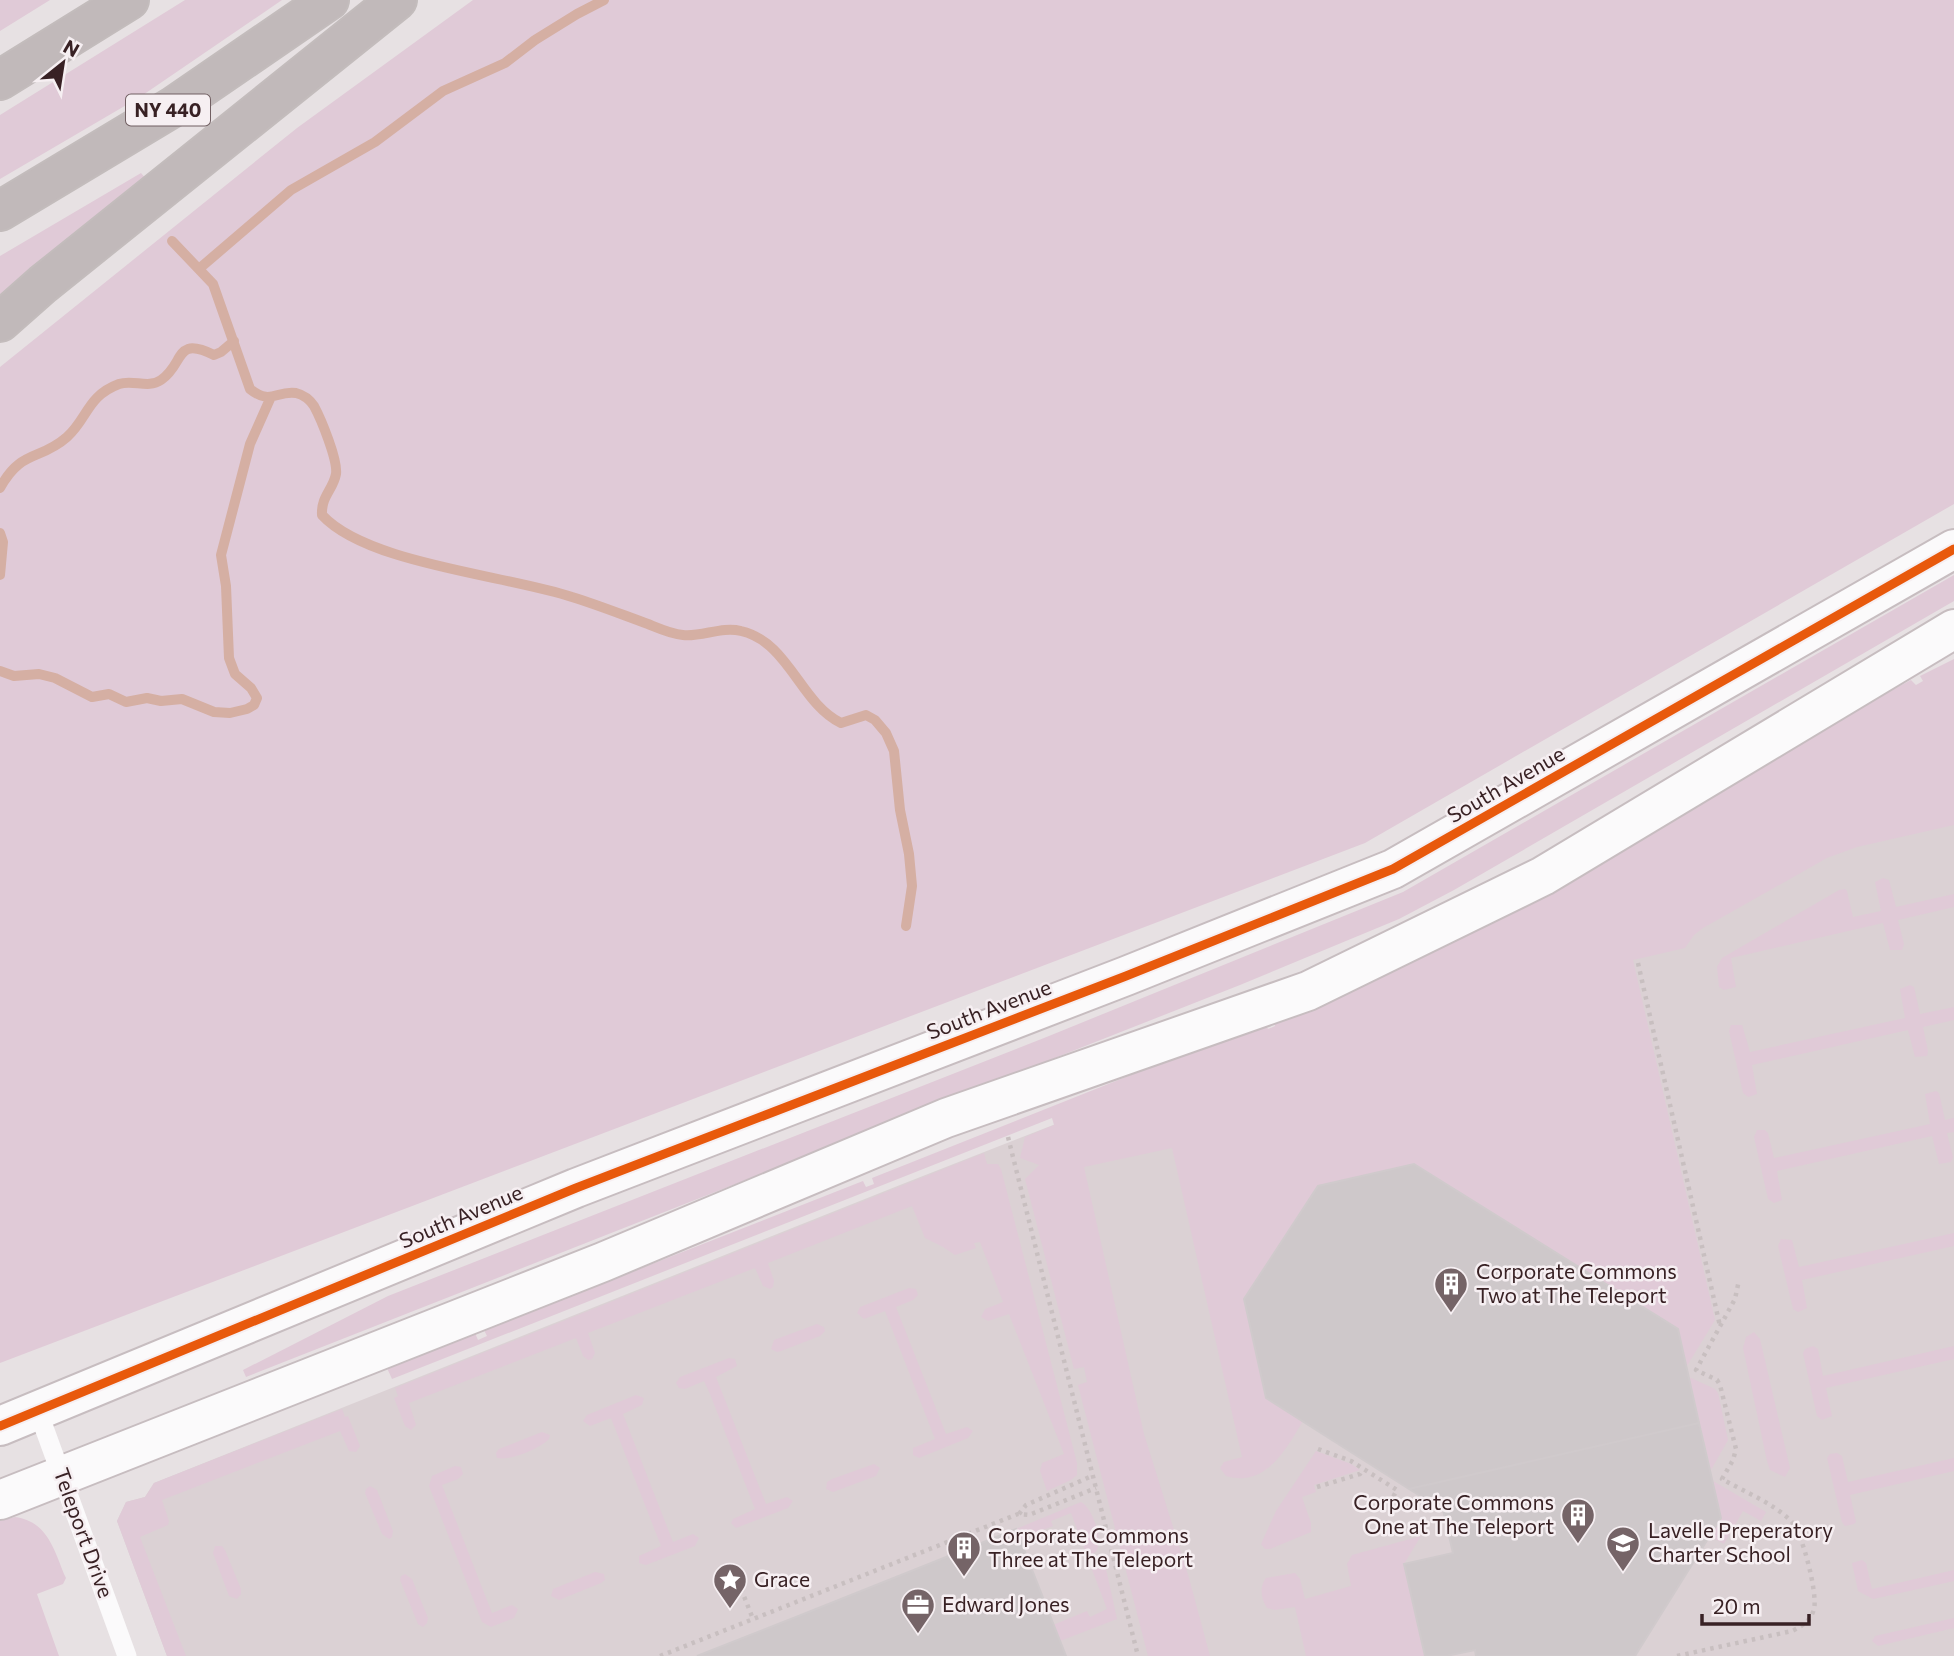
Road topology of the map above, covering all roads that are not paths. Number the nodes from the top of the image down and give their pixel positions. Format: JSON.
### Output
{"nodes":[{"id":1,"x":129,"y":0,"type":"edge"},
{"id":2,"x":329,"y":0,"type":"edge"},
{"id":3,"x":397,"y":0,"type":"edge"},
{"id":4,"x":0,"y":80,"type":"edge"},
{"id":5,"x":0,"y":211,"type":"edge"},
{"id":6,"x":0,"y":322,"type":"edge"},
{"id":7,"x":1954,"y":550,"type":"edge"},
{"id":8,"x":1954,"y":629,"type":"edge"},
{"id":9,"x":38,"y":1411,"type":"junction"},
{"id":10,"x":0,"y":1426,"type":"edge"},
{"id":11,"x":62,"y":1476,"type":"junction"},
{"id":12,"x":0,"y":1500,"type":"edge"},
{"id":13,"x":127,"y":1656,"type":"edge"}],
"edges":[{"from":1,"to":4,"type":"highway"},
{"from":2,"to":5,"type":"highway","number":"NY 440"},
{"from":3,"to":6,"type":"highway"},
{"from":7,"to":9,"type":"street","name":"South Avenue"},
{"from":8,"to":11,"type":"street"},
{"from":9,"to":10,"type":"street","name":"South Avenue"},
{"from":9,"to":11,"type":"lane","name":"Teleport Drive"},
{"from":11,"to":12,"type":"street"},
{"from":11,"to":13,"type":"lane","name":"Teleport Drive"}]}
